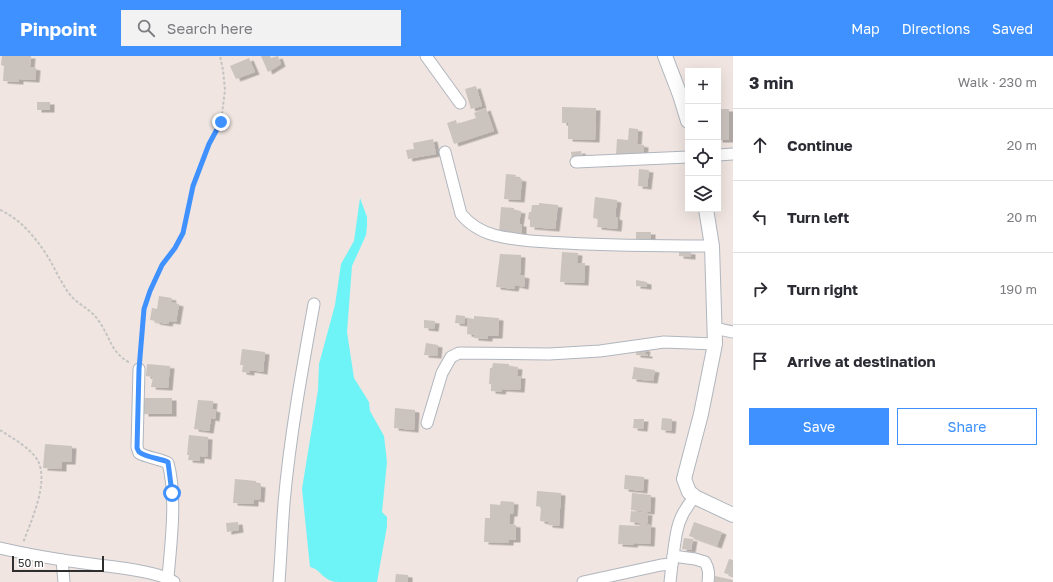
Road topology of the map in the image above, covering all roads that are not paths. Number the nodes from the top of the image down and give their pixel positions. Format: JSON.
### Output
{"nodes":[{"id":1,"x":426,"y":56,"type":"edge"},
{"id":2,"x":665,"y":56,"type":"edge"},
{"id":3,"x":460,"y":103,"type":"dead end"},
{"id":4,"x":685,"y":111,"type":"edge"},
{"id":5,"x":445,"y":152,"type":"dead end"},
{"id":6,"x":733,"y":154,"type":"edge"},
{"id":7,"x":721,"y":155,"type":"edge"},
{"id":8,"x":685,"y":157,"type":"edge"},
{"id":9,"x":576,"y":162,"type":"dead end"},
{"id":10,"x":706,"y":212,"type":"edge"},
{"id":11,"x":712,"y":246,"type":"junction"},
{"id":12,"x":314,"y":304,"type":"dead end"},
{"id":13,"x":714,"y":328,"type":"junction"},
{"id":14,"x":733,"y":332,"type":"edge"},
{"id":15,"x":715,"y":344,"type":"junction"},
{"id":16,"x":139,"y":369,"type":"road end"},
{"id":17,"x":427,"y":423,"type":"dead end"},
{"id":18,"x":695,"y":497,"type":"junction"},
{"id":19,"x":733,"y":515,"type":"edge"},
{"id":20,"x":0,"y":548,"type":"edge"},
{"id":21,"x":62,"y":560,"type":"junction"},
{"id":22,"x":672,"y":560,"type":"junction"},
{"id":23,"x":171,"y":580,"type":"edge"},
{"id":24,"x":64,"y":582,"type":"edge"},
{"id":25,"x":279,"y":582,"type":"edge"},
{"id":26,"x":584,"y":582,"type":"edge"},
{"id":27,"x":670,"y":582,"type":"edge"},
{"id":28,"x":708,"y":582,"type":"edge"}],
"edges":[{"from":1,"to":3,"type":"street"},
{"from":2,"to":4,"type":"street"},
{"from":5,"to":11,"type":"street"},
{"from":6,"to":7,"type":"street"},
{"from":8,"to":9,"type":"street"},
{"from":10,"to":11,"type":"street"},
{"from":11,"to":13,"type":"street"},
{"from":12,"to":25,"type":"street"},
{"from":13,"to":14,"type":"street"},
{"from":13,"to":15,"type":"street"},
{"from":15,"to":17,"type":"street"},
{"from":15,"to":18,"type":"street"},
{"from":16,"to":23,"type":"street"},
{"from":18,"to":19,"type":"street"},
{"from":18,"to":22,"type":"street"},
{"from":20,"to":21,"type":"street"},
{"from":21,"to":23,"type":"street"},
{"from":21,"to":24,"type":"street"},
{"from":22,"to":26,"type":"street"},
{"from":22,"to":27,"type":"street"},
{"from":22,"to":28,"type":"street"}]}
